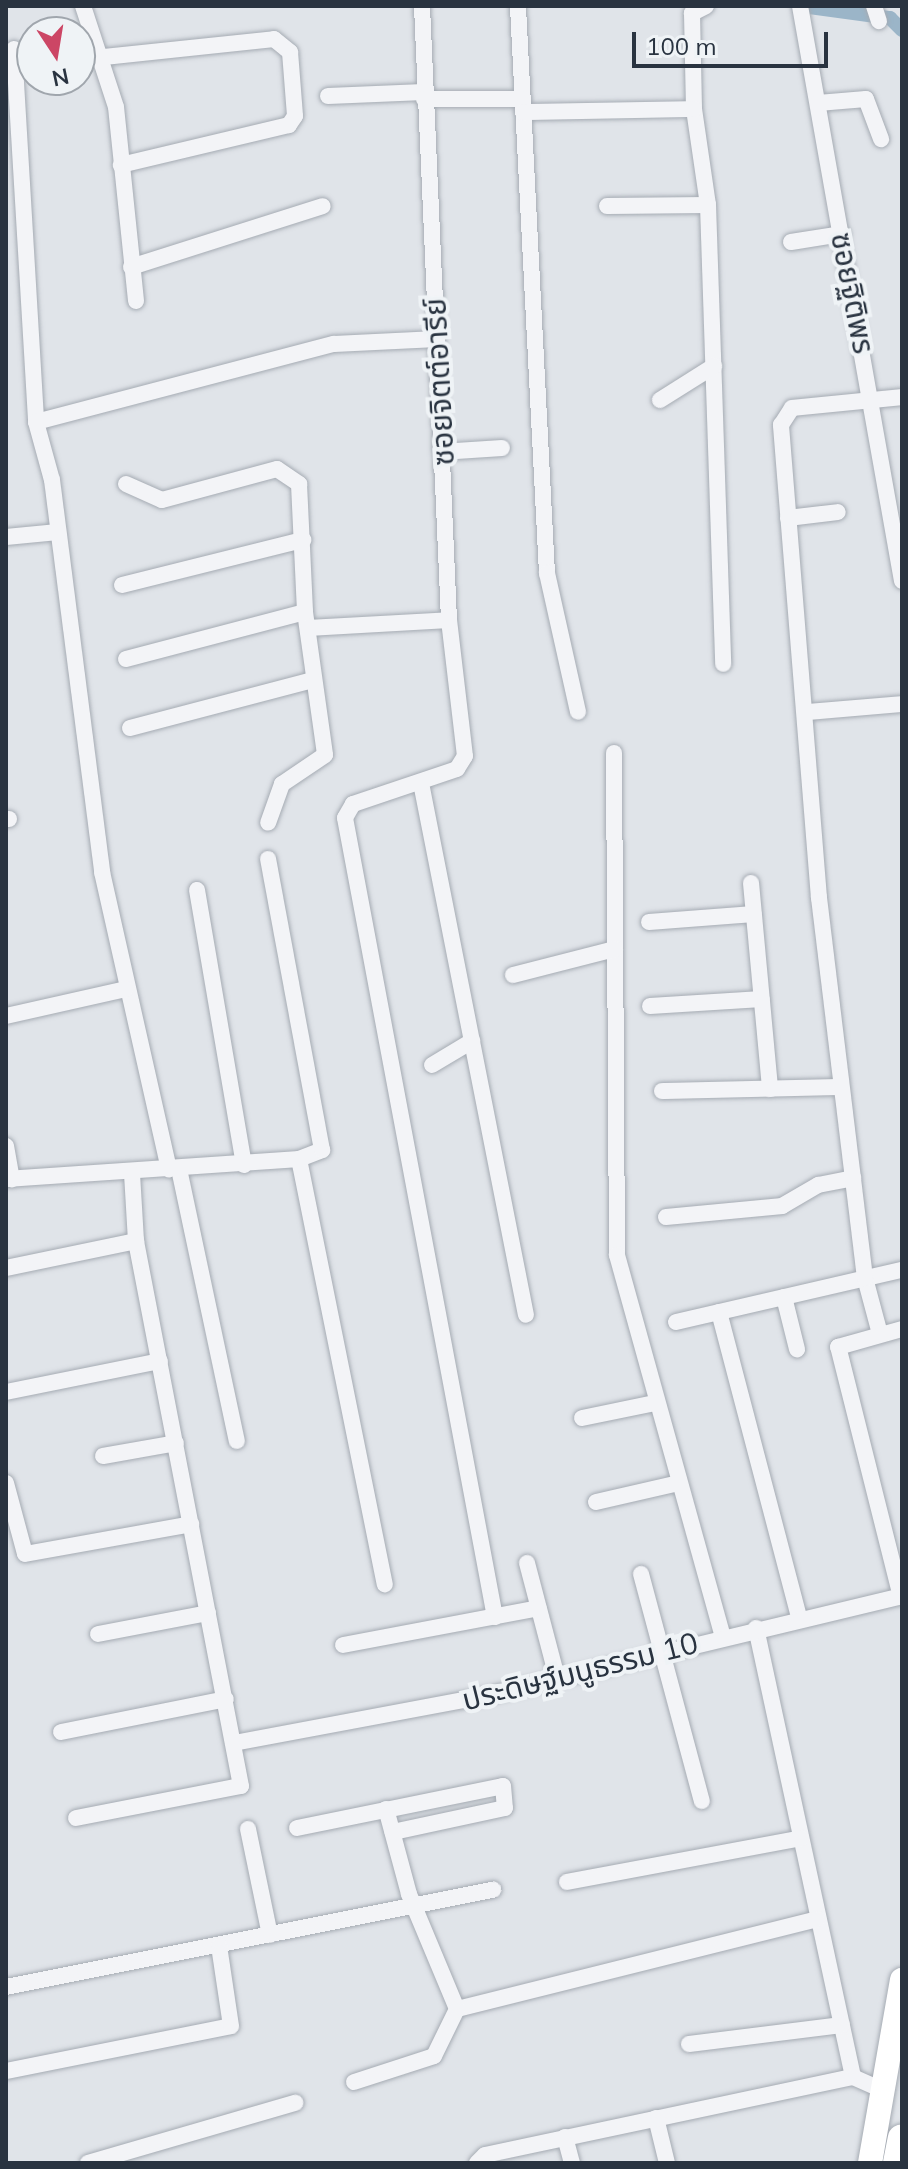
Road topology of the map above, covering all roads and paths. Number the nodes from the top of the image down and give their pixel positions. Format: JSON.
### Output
{"nodes":[{"id":1,"x":83,"y":6,"type":"edge"},
{"id":2,"x":422,"y":6,"type":"edge"},
{"id":3,"x":706,"y":6,"type":"edge"},
{"id":4,"x":518,"y":7,"type":"edge"},
{"id":5,"x":800,"y":9,"type":"edge"},
{"id":6,"x":14,"y":49,"type":"dead end"},
{"id":7,"x":104,"y":57,"type":"junction"},
{"id":8,"x":328,"y":96,"type":"dead end"},
{"id":9,"x":424,"y":96,"type":"junction"},
{"id":10,"x":818,"y":103,"type":"junction"},
{"id":11,"x":523,"y":106,"type":"junction"},
{"id":12,"x":694,"y":109,"type":"junction"},
{"id":13,"x":881,"y":139,"type":"dead end"},
{"id":14,"x":121,"y":165,"type":"junction"},
{"id":15,"x":708,"y":205,"type":"junction"},
{"id":16,"x":323,"y":206,"type":"dead end"},
{"id":17,"x":607,"y":206,"type":"dead end"},
{"id":18,"x":842,"y":234,"type":"junction"},
{"id":19,"x":791,"y":242,"type":"dead end"},
{"id":20,"x":131,"y":267,"type":"junction"},
{"id":21,"x":136,"y":301,"type":"dead end"},
{"id":22,"x":437,"y":339,"type":"junction"},
{"id":23,"x":714,"y":366,"type":"junction"},
{"id":24,"x":902,"y":397,"type":"edge"},
{"id":25,"x":660,"y":400,"type":"dead end"},
{"id":26,"x":874,"y":400,"type":"junction"},
{"id":27,"x":36,"y":422,"type":"junction"},
{"id":28,"x":502,"y":448,"type":"dead end"},
{"id":29,"x":441,"y":452,"type":"junction"},
{"id":30,"x":126,"y":484,"type":"dead end"},
{"id":31,"x":838,"y":512,"type":"dead end"},
{"id":32,"x":788,"y":518,"type":"junction"},
{"id":33,"x":58,"y":532,"type":"junction"},
{"id":34,"x":6,"y":537,"type":"edge"},
{"id":35,"x":303,"y":540,"type":"junction"},
{"id":36,"x":902,"y":581,"type":"edge"},
{"id":37,"x":122,"y":585,"type":"dead end"},
{"id":38,"x":307,"y":620,"type":"junction"},
{"id":39,"x":449,"y":620,"type":"junction"},
{"id":40,"x":126,"y":659,"type":"dead end"},
{"id":41,"x":723,"y":664,"type":"dead end"},
{"id":42,"x":313,"y":680,"type":"junction"},
{"id":43,"x":902,"y":704,"type":"edge"},
{"id":44,"x":578,"y":712,"type":"dead end"},
{"id":45,"x":807,"y":712,"type":"junction"},
{"id":46,"x":130,"y":728,"type":"dead end"},
{"id":47,"x":614,"y":753,"type":"dead end"},
{"id":48,"x":421,"y":783,"type":"junction"},
{"id":49,"x":268,"y":823,"type":"dead end"},
{"id":50,"x":268,"y":859,"type":"dead end"},
{"id":51,"x":751,"y":883,"type":"dead end"},
{"id":52,"x":197,"y":890,"type":"dead end"},
{"id":53,"x":754,"y":914,"type":"junction"},
{"id":54,"x":649,"y":922,"type":"dead end"},
{"id":55,"x":615,"y":949,"type":"junction"},
{"id":56,"x":513,"y":975,"type":"dead end"},
{"id":57,"x":126,"y":989,"type":"junction"},
{"id":58,"x":762,"y":999,"type":"junction"},
{"id":59,"x":650,"y":1006,"type":"dead end"},
{"id":60,"x":6,"y":1016,"type":"edge"},
{"id":61,"x":472,"y":1041,"type":"junction"},
{"id":62,"x":432,"y":1065,"type":"dead end"},
{"id":63,"x":841,"y":1087,"type":"junction"},
{"id":64,"x":770,"y":1089,"type":"junction"},
{"id":65,"x":662,"y":1091,"type":"dead end"},
{"id":66,"x":6,"y":1146,"type":"edge"},
{"id":67,"x":299,"y":1159,"type":"junction"},
{"id":68,"x":244,"y":1165,"type":"junction"},
{"id":69,"x":174,"y":1169,"type":"junction"},
{"id":70,"x":132,"y":1174,"type":"junction"},
{"id":71,"x":853,"y":1178,"type":"junction"},
{"id":72,"x":9,"y":1179,"type":"edge"},
{"id":73,"x":666,"y":1217,"type":"dead end"},
{"id":74,"x":136,"y":1241,"type":"junction"},
{"id":75,"x":6,"y":1268,"type":"edge"},
{"id":76,"x":902,"y":1270,"type":"edge"},
{"id":77,"x":865,"y":1278,"type":"junction"},
{"id":78,"x":784,"y":1297,"type":"junction"},
{"id":79,"x":719,"y":1312,"type":"junction"},
{"id":80,"x":526,"y":1315,"type":"dead end"},
{"id":81,"x":676,"y":1322,"type":"dead end"},
{"id":82,"x":902,"y":1329,"type":"edge"},
{"id":83,"x":880,"y":1334,"type":"junction"},
{"id":84,"x":797,"y":1349,"type":"dead end"},
{"id":85,"x":160,"y":1361,"type":"junction"},
{"id":86,"x":6,"y":1392,"type":"edge"},
{"id":87,"x":655,"y":1403,"type":"junction"},
{"id":88,"x":582,"y":1418,"type":"dead end"},
{"id":89,"x":237,"y":1441,"type":"dead end"},
{"id":90,"x":176,"y":1443,"type":"junction"},
{"id":91,"x":103,"y":1456,"type":"dead end"},
{"id":92,"x":6,"y":1483,"type":"edge"},
{"id":93,"x":679,"y":1483,"type":"junction"},
{"id":94,"x":596,"y":1502,"type":"dead end"},
{"id":95,"x":191,"y":1524,"type":"junction"},
{"id":96,"x":527,"y":1563,"type":"dead end"},
{"id":97,"x":641,"y":1574,"type":"dead end"},
{"id":98,"x":385,"y":1584,"type":"dead end"},
{"id":99,"x":902,"y":1596,"type":"edge"},
{"id":100,"x":539,"y":1608,"type":"junction"},
{"id":101,"x":208,"y":1613,"type":"junction"},
{"id":102,"x":495,"y":1617,"type":"junction"},
{"id":103,"x":799,"y":1617,"type":"junction"},
{"id":104,"x":756,"y":1628,"type":"junction"},
{"id":105,"x":98,"y":1634,"type":"dead end"},
{"id":106,"x":723,"y":1636,"type":"junction"},
{"id":107,"x":343,"y":1645,"type":"dead end"},
{"id":108,"x":658,"y":1652,"type":"junction"},
{"id":109,"x":557,"y":1677,"type":"junction"},
{"id":110,"x":226,"y":1699,"type":"junction"},
{"id":111,"x":61,"y":1732,"type":"dead end"},
{"id":112,"x":234,"y":1743,"type":"junction"},
{"id":113,"x":702,"y":1801,"type":"dead end"},
{"id":114,"x":386,"y":1809,"type":"junction"},
{"id":115,"x":76,"y":1818,"type":"dead end"},
{"id":116,"x":297,"y":1828,"type":"dead end"},
{"id":117,"x":248,"y":1829,"type":"dead end"},
{"id":118,"x":393,"y":1832,"type":"junction"},
{"id":119,"x":801,"y":1838,"type":"junction"},
{"id":120,"x":567,"y":1882,"type":"dead end"},
{"id":121,"x":493,"y":1890,"type":"dead end"},
{"id":122,"x":417,"y":1907,"type":"junction"},
{"id":123,"x":817,"y":1919,"type":"junction"},
{"id":124,"x":270,"y":1935,"type":"junction"},
{"id":125,"x":219,"y":1946,"type":"junction"},
{"id":126,"x":902,"y":1980,"type":"edge"},
{"id":127,"x":6,"y":1987,"type":"edge"},
{"id":128,"x":457,"y":2009,"type":"junction"},
{"id":129,"x":842,"y":2025,"type":"junction"},
{"id":130,"x":689,"y":2044,"type":"dead end"},
{"id":131,"x":6,"y":2071,"type":"edge"},
{"id":132,"x":853,"y":2077,"type":"junction"},
{"id":133,"x":354,"y":2082,"type":"dead end"},
{"id":134,"x":882,"y":2090,"type":"junction"},
{"id":135,"x":295,"y":2103,"type":"dead end"},
{"id":136,"x":656,"y":2118,"type":"junction"},
{"id":137,"x":565,"y":2137,"type":"junction"},
{"id":138,"x":902,"y":2138,"type":"edge"},
{"id":139,"x":88,"y":2163,"type":"edge"},
{"id":140,"x":477,"y":2163,"type":"edge"},
{"id":141,"x":572,"y":2163,"type":"edge"},
{"id":142,"x":667,"y":2163,"type":"edge"},
{"id":143,"x":870,"y":2163,"type":"edge"},
{"id":144,"x":897,"y":2163,"type":"edge"}],
"edges":[{"from":1,"to":7,"type":"street"},
{"from":2,"to":9,"type":"street","name":"ซอยจิตต์อารีย์"},
{"from":3,"to":12,"type":"street"},
{"from":4,"to":11,"type":"street"},
{"from":5,"to":10,"type":"street","name":"ซอยฐิติพร"},
{"from":6,"to":27,"type":"street"},
{"from":7,"to":14,"type":"street"},
{"from":7,"to":14,"type":"street"},
{"from":8,"to":9,"type":"street"},
{"from":9,"to":11,"type":"street"},
{"from":9,"to":22,"type":"street","name":"ซอยจิตต์อารีย์"},
{"from":10,"to":13,"type":"street"},
{"from":10,"to":18,"type":"street","name":"ซอยฐิติพร"},
{"from":11,"to":12,"type":"street"},
{"from":11,"to":44,"type":"street"},
{"from":12,"to":15,"type":"street"},
{"from":14,"to":20,"type":"street"},
{"from":15,"to":17,"type":"street"},
{"from":15,"to":23,"type":"street"},
{"from":16,"to":20,"type":"street"},
{"from":18,"to":19,"type":"street"},
{"from":18,"to":26,"type":"street","name":"ซอยฐิติพร"},
{"from":20,"to":21,"type":"street"},
{"from":22,"to":27,"type":"street"},
{"from":22,"to":29,"type":"street","name":"ซอยจิตต์อารีย์"},
{"from":23,"to":25,"type":"street"},
{"from":23,"to":41,"type":"street"},
{"from":24,"to":26,"type":"street"},
{"from":26,"to":32,"type":"street"},
{"from":26,"to":36,"type":"street","name":"ซอยฐิติพร"},
{"from":27,"to":33,"type":"street"},
{"from":28,"to":29,"type":"street"},
{"from":29,"to":39,"type":"street","name":"ซอยจิตต์อารีย์"},
{"from":30,"to":35,"type":"street"},
{"from":31,"to":32,"type":"street"},
{"from":32,"to":45,"type":"street"},
{"from":33,"to":34,"type":"street"},
{"from":33,"to":57,"type":"street"},
{"from":35,"to":37,"type":"street"},
{"from":35,"to":38,"type":"street"},
{"from":38,"to":39,"type":"street"},
{"from":38,"to":40,"type":"street"},
{"from":38,"to":42,"type":"street"},
{"from":39,"to":48,"type":"street","name":"ซอยจิตต์อารีย์"},
{"from":42,"to":46,"type":"street"},
{"from":42,"to":49,"type":"street"},
{"from":43,"to":45,"type":"street"},
{"from":45,"to":63,"type":"street"},
{"from":47,"to":55,"type":"street"},
{"from":48,"to":61,"type":"street"},
{"from":48,"to":102,"type":"street"},
{"from":50,"to":67,"type":"street"},
{"from":51,"to":53,"type":"street"},
{"from":52,"to":68,"type":"street"},
{"from":53,"to":54,"type":"street"},
{"from":53,"to":58,"type":"street"},
{"from":55,"to":56,"type":"street"},
{"from":55,"to":87,"type":"street"},
{"from":57,"to":60,"type":"street"},
{"from":57,"to":69,"type":"street"},
{"from":58,"to":59,"type":"street"},
{"from":58,"to":64,"type":"street"},
{"from":61,"to":62,"type":"street"},
{"from":61,"to":80,"type":"street"},
{"from":63,"to":64,"type":"street"},
{"from":63,"to":71,"type":"street"},
{"from":64,"to":65,"type":"street"},
{"from":66,"to":72,"type":"street"},
{"from":67,"to":68,"type":"street"},
{"from":67,"to":98,"type":"street"},
{"from":68,"to":69,"type":"street"},
{"from":69,"to":70,"type":"street"},
{"from":69,"to":89,"type":"street"},
{"from":70,"to":72,"type":"street"},
{"from":70,"to":74,"type":"street"},
{"from":71,"to":73,"type":"street"},
{"from":71,"to":77,"type":"street"},
{"from":74,"to":75,"type":"street"},
{"from":74,"to":85,"type":"street"},
{"from":76,"to":77,"type":"street"},
{"from":77,"to":78,"type":"street"},
{"from":77,"to":83,"type":"street"},
{"from":78,"to":79,"type":"street"},
{"from":78,"to":84,"type":"street"},
{"from":79,"to":81,"type":"street"},
{"from":79,"to":103,"type":"street"},
{"from":82,"to":83,"type":"street"},
{"from":83,"to":99,"type":"street"},
{"from":85,"to":86,"type":"street"},
{"from":85,"to":90,"type":"street"},
{"from":87,"to":88,"type":"street"},
{"from":87,"to":93,"type":"street"},
{"from":90,"to":91,"type":"street"},
{"from":90,"to":95,"type":"street"},
{"from":92,"to":95,"type":"street"},
{"from":93,"to":94,"type":"street"},
{"from":93,"to":106,"type":"street"},
{"from":95,"to":101,"type":"street"},
{"from":96,"to":100,"type":"street"},
{"from":97,"to":108,"type":"street"},
{"from":99,"to":103,"type":"street","name":"ประดิษฐ์มนูธรรม 10"},
{"from":100,"to":102,"type":"street"},
{"from":100,"to":109,"type":"street"},
{"from":101,"to":105,"type":"street"},
{"from":101,"to":110,"type":"street"},
{"from":102,"to":107,"type":"street"},
{"from":103,"to":104,"type":"street","name":"ประดิษฐ์มนูธรรม 10"},
{"from":104,"to":106,"type":"street","name":"ประดิษฐ์มนูธรรม 10"},
{"from":104,"to":119,"type":"street"},
{"from":106,"to":108,"type":"street","name":"ประดิษฐ์มนูธรรม 10"},
{"from":108,"to":109,"type":"street","name":"ประดิษฐ์มนูธรรม 10"},
{"from":108,"to":113,"type":"street"},
{"from":109,"to":112,"type":"street","name":"ประดิษฐ์มนูธรรม 10"},
{"from":110,"to":111,"type":"street"},
{"from":110,"to":112,"type":"street"},
{"from":112,"to":115,"type":"street"},
{"from":114,"to":116,"type":"street"},
{"from":114,"to":118,"type":"street"},
{"from":114,"to":118,"type":"street"},
{"from":117,"to":124,"type":"street"},
{"from":118,"to":122,"type":"street"},
{"from":119,"to":120,"type":"street"},
{"from":119,"to":123,"type":"street"},
{"from":121,"to":122,"type":"street"},
{"from":122,"to":124,"type":"street"},
{"from":122,"to":128,"type":"street"},
{"from":123,"to":128,"type":"street"},
{"from":123,"to":129,"type":"street"},
{"from":124,"to":125,"type":"street"},
{"from":125,"to":127,"type":"street"},
{"from":125,"to":131,"type":"street"},
{"from":126,"to":134,"type":"main road"},
{"from":128,"to":133,"type":"street"},
{"from":129,"to":130,"type":"street"},
{"from":129,"to":132,"type":"street"},
{"from":132,"to":134,"type":"street"},
{"from":132,"to":136,"type":"street"},
{"from":134,"to":143,"type":"main road"},
{"from":135,"to":139,"type":"street"},
{"from":136,"to":137,"type":"street"},
{"from":136,"to":142,"type":"street"},
{"from":137,"to":140,"type":"street"},
{"from":137,"to":141,"type":"street"},
{"from":138,"to":144,"type":"highway"}]}
